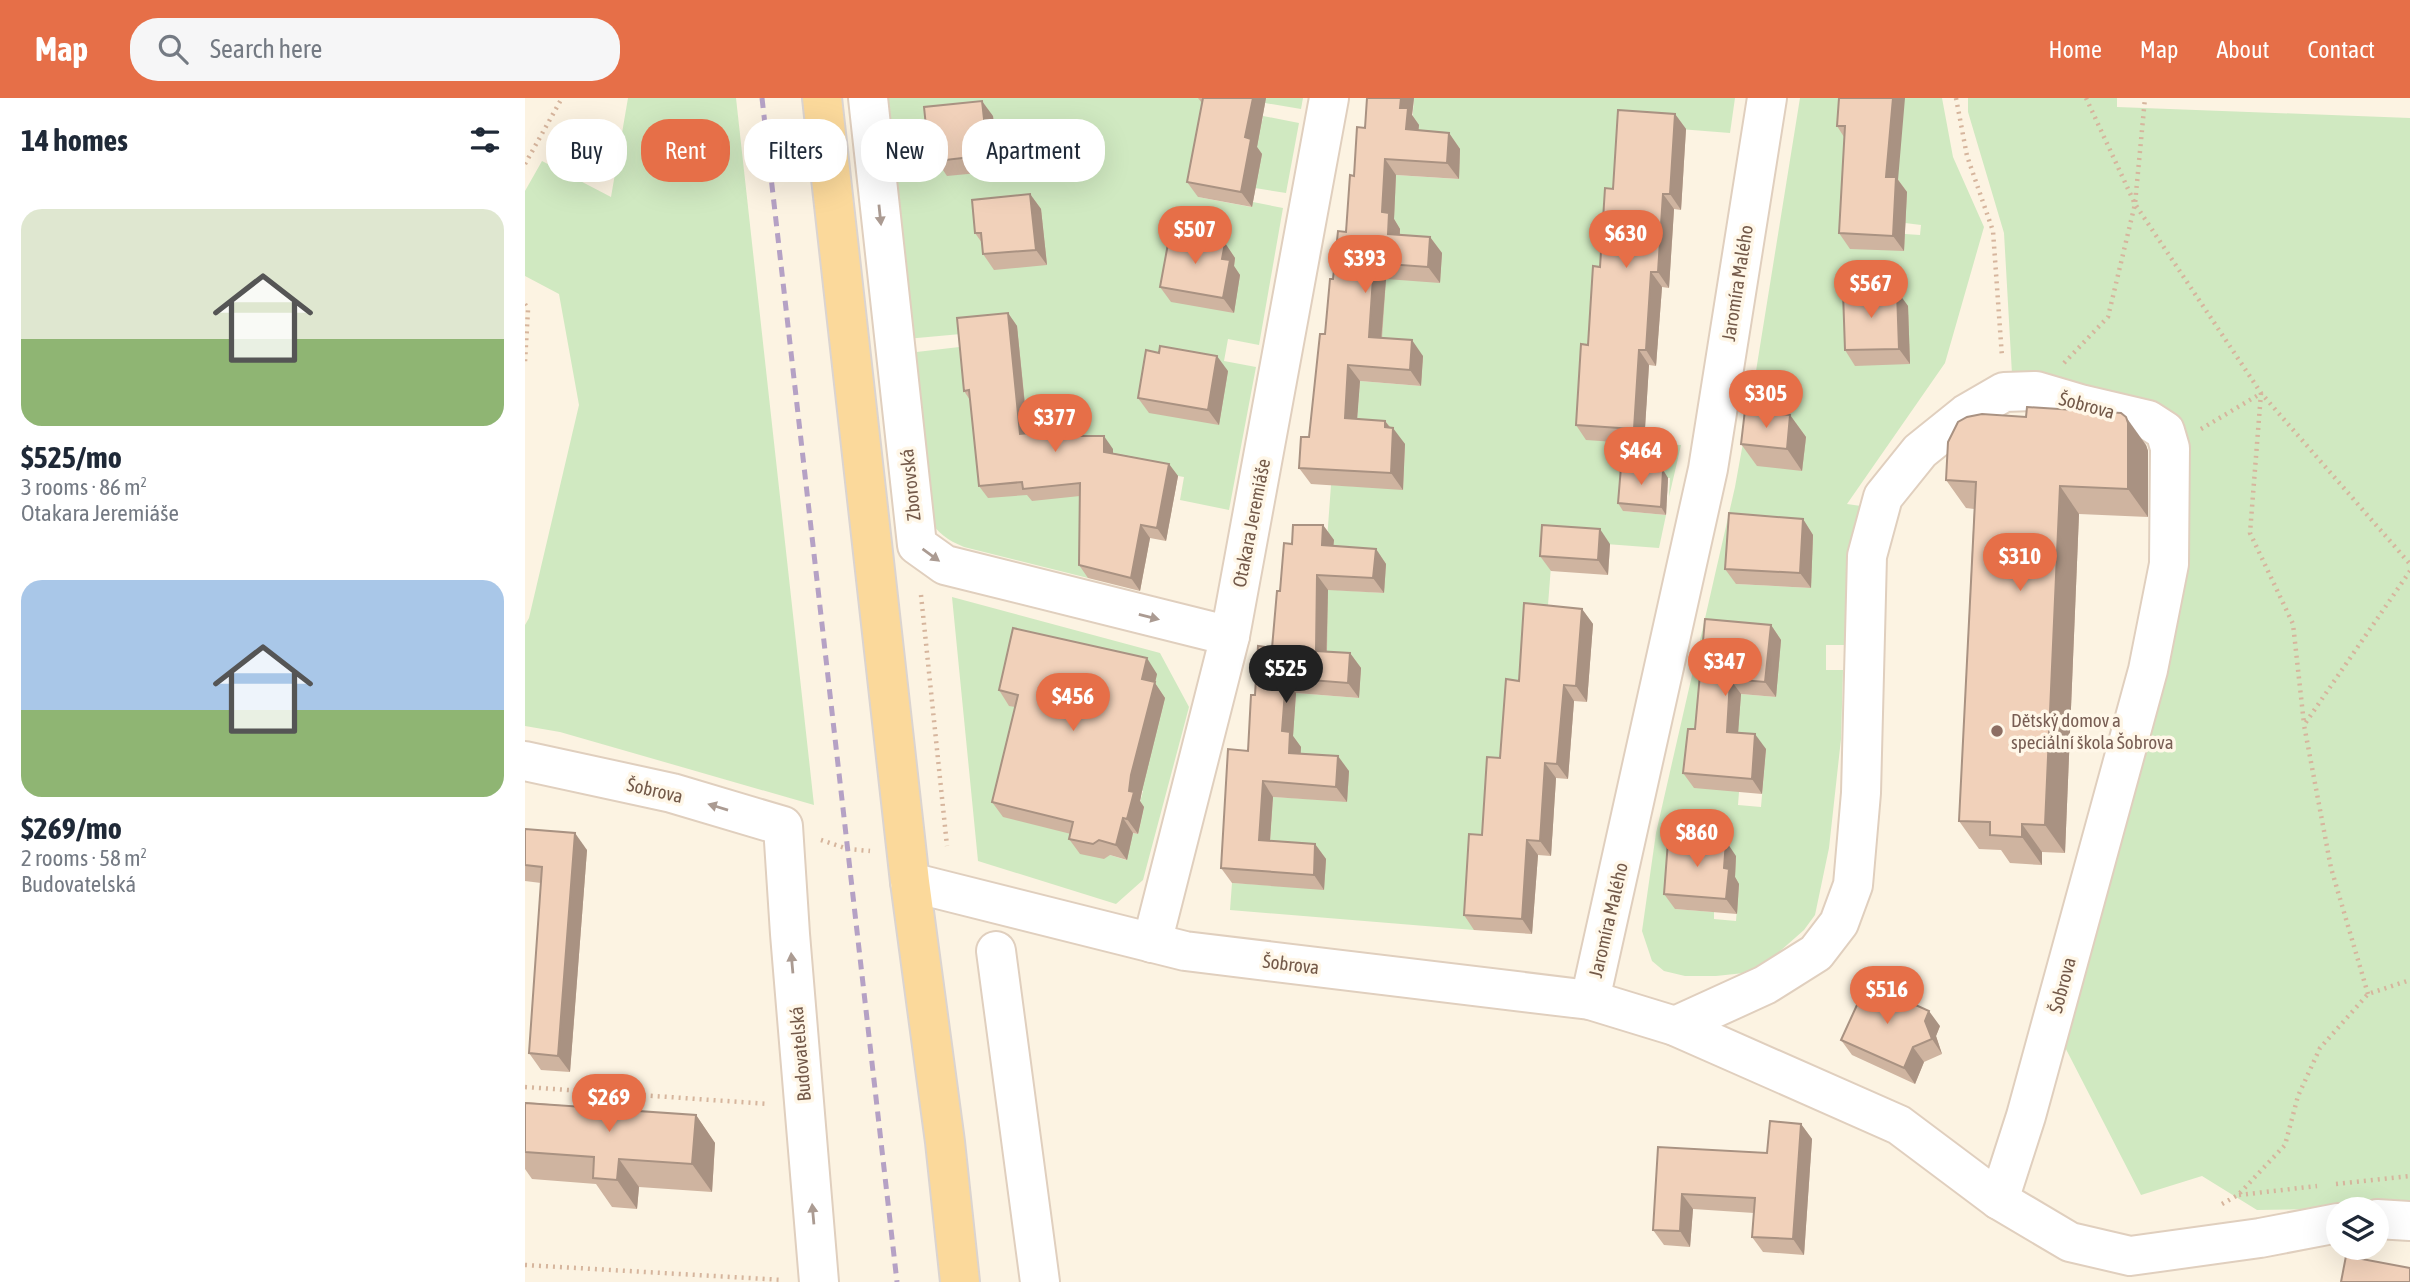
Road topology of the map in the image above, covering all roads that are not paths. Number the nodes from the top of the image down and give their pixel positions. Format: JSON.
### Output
{"nodes":[{"id":1,"x":822,"y":98,"type":"edge"},
{"id":2,"x":868,"y":98,"type":"edge"},
{"id":3,"x":1329,"y":98,"type":"edge"},
{"id":4,"x":1767,"y":98,"type":"edge"},
{"id":5,"x":1230,"y":636,"type":"junction"},
{"id":6,"x":525,"y":761,"type":"edge"},
{"id":7,"x":783,"y":826,"type":"joint"},
{"id":8,"x":910,"y":881,"type":"junction"},
{"id":9,"x":1152,"y":943,"type":"junction"},
{"id":10,"x":996,"y":951,"type":"dead end"},
{"id":11,"x":1590,"y":1000,"type":"junction"},
{"id":12,"x":1675,"y":1026,"type":"junction"},
{"id":13,"x":1999,"y":1200,"type":"junction"},
{"id":14,"x":2389,"y":1220,"type":"edge"},
{"id":15,"x":2410,"y":1221,"type":"edge"},
{"id":16,"x":2326,"y":1225,"type":"edge"},
{"id":17,"x":819,"y":1282,"type":"edge"},
{"id":18,"x":960,"y":1282,"type":"edge"},
{"id":19,"x":1040,"y":1282,"type":"edge"}],
"edges":[{"from":1,"to":8,"type":"main road"},
{"from":2,"to":5,"type":"street","name":"Zborovská","one_way":true},
{"from":3,"to":5,"type":"street","name":"Otakara Jeremiáše"},
{"from":4,"to":11,"type":"street","name":"Jaromíra Malého"},
{"from":5,"to":9,"type":"street","name":"Otakara Jeremiáše"},
{"from":7,"to":6,"type":"street","name":"Šobrova","one_way":true},
{"from":17,"to":7,"type":"street","name":"Budovatelská","one_way":true},
{"from":8,"to":9,"type":"street","name":"Šobrova"},
{"from":8,"to":18,"type":"main road"},
{"from":9,"to":11,"type":"street","name":"Šobrova"},
{"from":10,"to":19,"type":"street"},
{"from":11,"to":12,"type":"street","name":"Šobrova"},
{"from":12,"to":13,"type":"street","name":"Šobrova"},
{"from":12,"to":13,"type":"street","name":"Šobrova"},
{"from":13,"to":16,"type":"street","name":"Šobrova"},
{"from":14,"to":15,"type":"street"}]}
